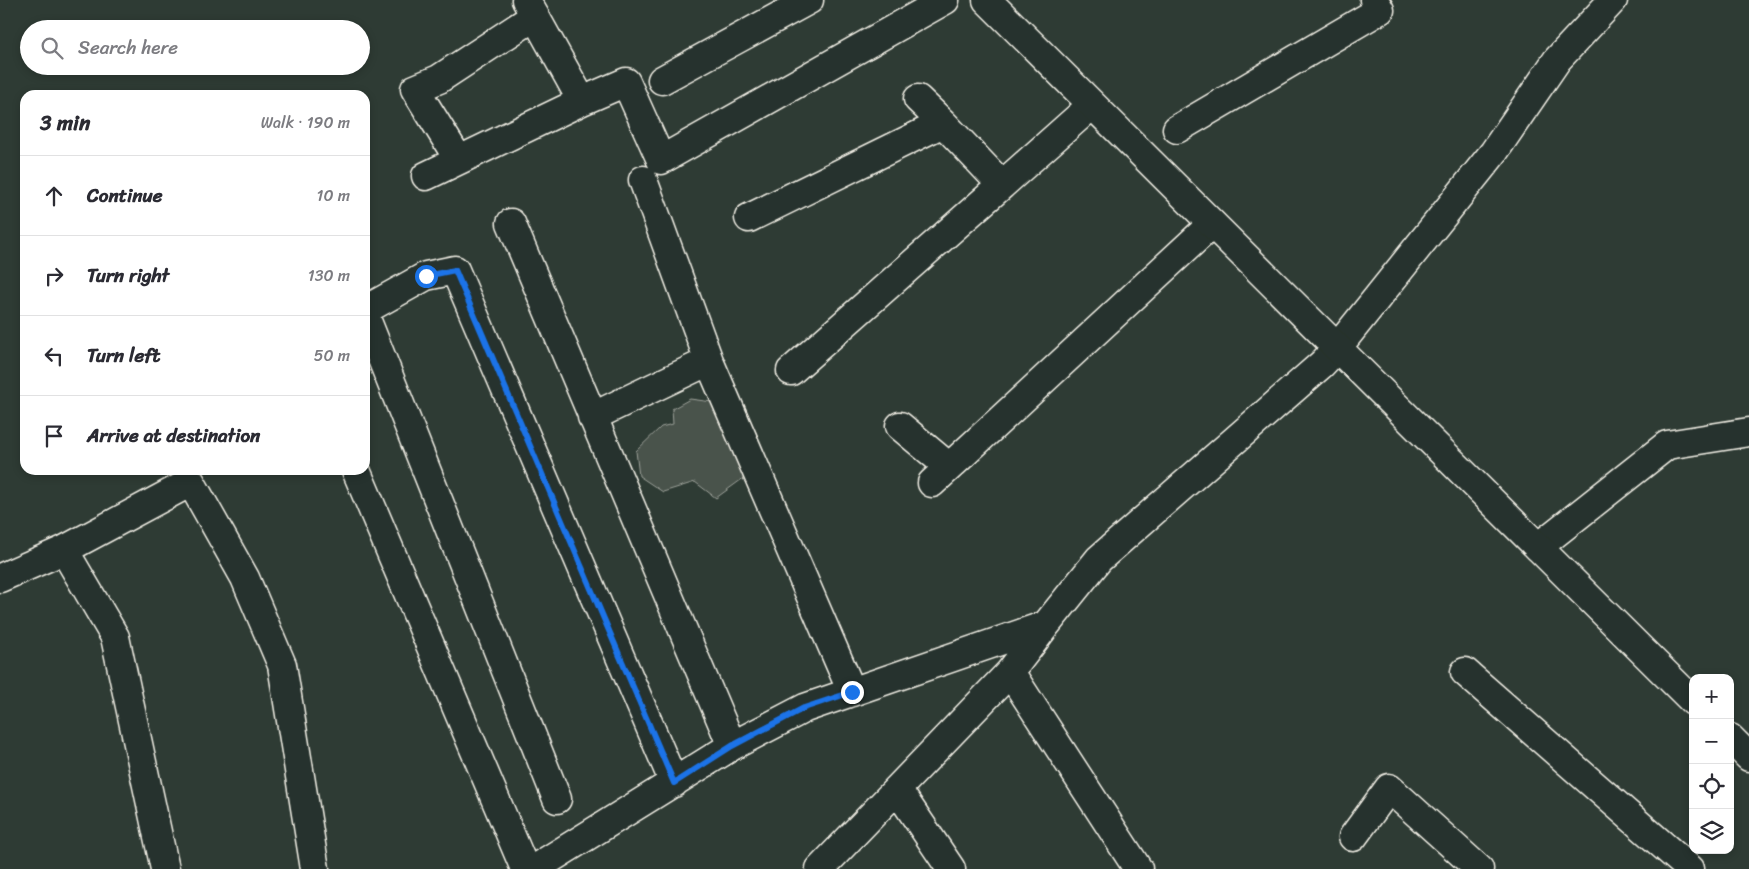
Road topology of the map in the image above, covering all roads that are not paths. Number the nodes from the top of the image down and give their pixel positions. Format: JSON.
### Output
{"nodes":[{"id":1,"x":809,"y":0,"type":"edge"},
{"id":2,"x":945,"y":0,"type":"edge"},
{"id":3,"x":986,"y":0,"type":"edge"},
{"id":4,"x":1374,"y":0,"type":"edge"},
{"id":5,"x":1612,"y":0,"type":"edge"},
{"id":6,"x":530,"y":8,"type":"edge"},
{"id":7,"x":662,"y":80,"type":"dead end"},
{"id":8,"x":918,"y":99,"type":"dead end"},
{"id":9,"x":582,"y":101,"type":"junction"},
{"id":10,"x":1092,"y":105,"type":"junction"},
{"id":11,"x":944,"y":123,"type":"junction"},
{"id":12,"x":1176,"y":129,"type":"dead end"},
{"id":13,"x":459,"y":160,"type":"junction"},
{"id":14,"x":426,"y":176,"type":"dead end"},
{"id":15,"x":643,"y":180,"type":"dead end"},
{"id":16,"x":1002,"y":185,"type":"junction"},
{"id":17,"x":750,"y":218,"type":"dead end"},
{"id":18,"x":511,"y":223,"type":"dead end"},
{"id":19,"x":1212,"y":224,"type":"junction"},
{"id":20,"x":370,"y":307,"type":"edge"},
{"id":21,"x":370,"y":329,"type":"edge"},
{"id":22,"x":1337,"y":348,"type":"junction"},
{"id":23,"x":709,"y":361,"type":"junction"},
{"id":24,"x":791,"y":371,"type":"dead end"},
{"id":25,"x":592,"y":417,"type":"junction"},
{"id":26,"x":900,"y":426,"type":"dead end"},
{"id":27,"x":1749,"y":432,"type":"edge"},
{"id":28,"x":358,"y":475,"type":"edge"},
{"id":29,"x":1538,"y":547,"type":"junction"},
{"id":30,"x":64,"y":550,"type":"junction"},
{"id":31,"x":0,"y":578,"type":"edge"},
{"id":32,"x":1046,"y":625,"type":"junction"},
{"id":33,"x":1010,"y":672,"type":"junction"},
{"id":34,"x":1465,"y":672,"type":"dead end"},
{"id":35,"x":852,"y":692,"type":"junction"},
{"id":36,"x":1689,"y":697,"type":"edge"},
{"id":37,"x":1734,"y":742,"type":"edge"},
{"id":38,"x":732,"y":746,"type":"junction"},
{"id":39,"x":1749,"y":756,"type":"edge"},
{"id":40,"x":674,"y":783,"type":"junction"},
{"id":41,"x":897,"y":789,"type":"junction"},
{"id":42,"x":557,"y":799,"type":"dead end"},
{"id":43,"x":1353,"y":837,"type":"dead end"},
{"id":44,"x":165,"y":869,"type":"edge"},
{"id":45,"x":315,"y":869,"type":"edge"},
{"id":46,"x":525,"y":869,"type":"edge"},
{"id":47,"x":534,"y":869,"type":"edge"},
{"id":48,"x":820,"y":869,"type":"edge"},
{"id":49,"x":952,"y":869,"type":"edge"},
{"id":50,"x":1138,"y":869,"type":"edge"},
{"id":51,"x":1479,"y":869,"type":"edge"},
{"id":52,"x":1690,"y":869,"type":"edge"}],
"edges":[{"from":1,"to":7,"type":"street"},
{"from":2,"to":9,"type":"street"},
{"from":3,"to":10,"type":"street"},
{"from":4,"to":12,"type":"street"},
{"from":5,"to":22,"type":"street"},
{"from":6,"to":9,"type":"street"},
{"from":6,"to":13,"type":"street"},
{"from":8,"to":11,"type":"street"},
{"from":9,"to":13,"type":"street"},
{"from":10,"to":16,"type":"street"},
{"from":10,"to":19,"type":"street"},
{"from":11,"to":16,"type":"street"},
{"from":11,"to":17,"type":"street"},
{"from":13,"to":14,"type":"street"},
{"from":15,"to":23,"type":"street"},
{"from":16,"to":24,"type":"street"},
{"from":18,"to":25,"type":"street"},
{"from":19,"to":22,"type":"street"},
{"from":19,"to":26,"type":"street"},
{"from":20,"to":40,"type":"street"},
{"from":21,"to":42,"type":"street"},
{"from":22,"to":29,"type":"street"},
{"from":22,"to":32,"type":"street"},
{"from":23,"to":25,"type":"street"},
{"from":23,"to":35,"type":"street"},
{"from":25,"to":38,"type":"street"},
{"from":27,"to":29,"type":"street"},
{"from":28,"to":46,"type":"street"},
{"from":29,"to":36,"type":"street"},
{"from":30,"to":31,"type":"street"},
{"from":30,"to":44,"type":"street"},
{"from":30,"to":45,"type":"street"},
{"from":32,"to":33,"type":"street"},
{"from":32,"to":35,"type":"street"},
{"from":33,"to":41,"type":"street"},
{"from":33,"to":50,"type":"street"},
{"from":34,"to":52,"type":"street"},
{"from":35,"to":38,"type":"street"},
{"from":37,"to":39,"type":"street"},
{"from":38,"to":40,"type":"street"},
{"from":40,"to":47,"type":"street"},
{"from":41,"to":48,"type":"street"},
{"from":41,"to":49,"type":"street"},
{"from":43,"to":51,"type":"street"}]}
